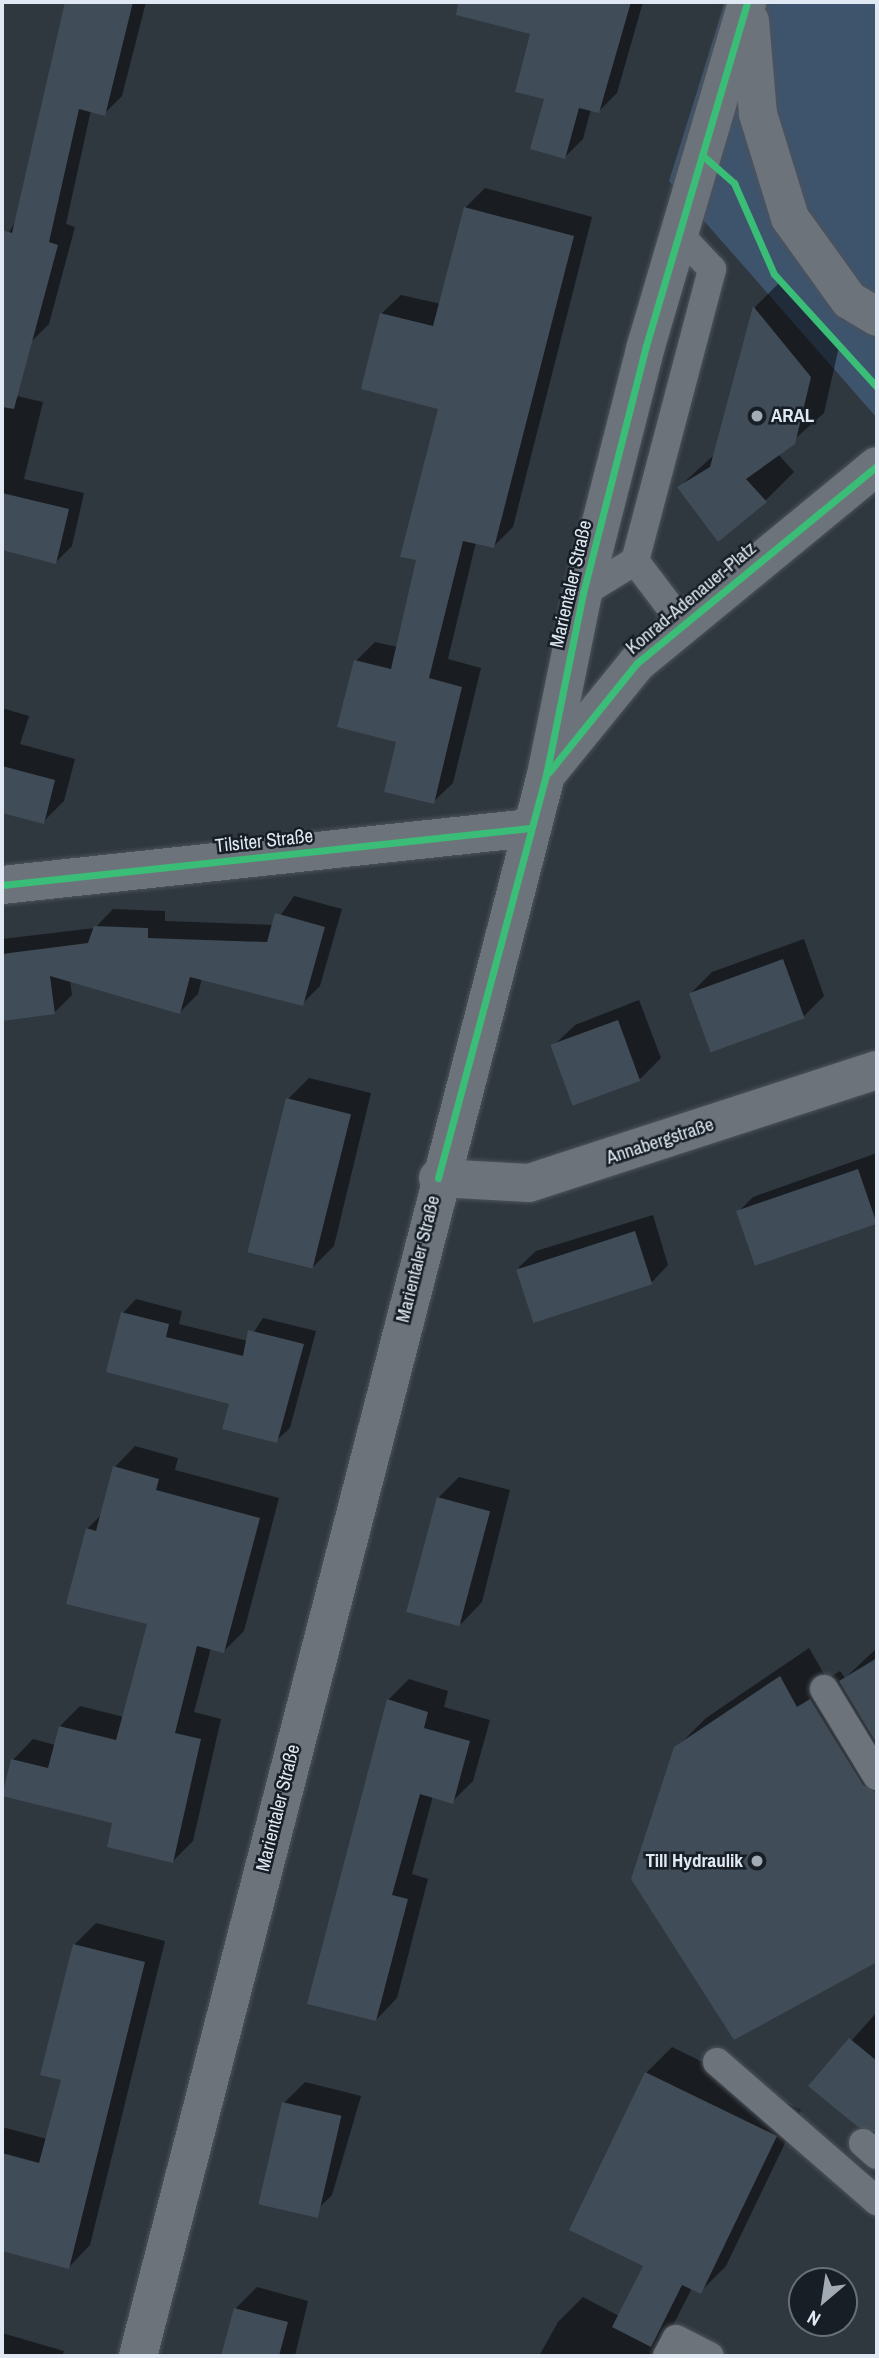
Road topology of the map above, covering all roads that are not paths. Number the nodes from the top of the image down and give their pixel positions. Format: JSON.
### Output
{"nodes":[{"id":1,"x":748,"y":2,"type":"edge"},
{"id":2,"x":678,"y":233,"type":"junction"},
{"id":3,"x":877,"y":317,"type":"edge"},
{"id":4,"x":877,"y":466,"type":"edge"},
{"id":5,"x":635,"y":561,"type":"junction"},
{"id":6,"x":583,"y":593,"type":"junction"},
{"id":7,"x":682,"y":623,"type":"junction"},
{"id":8,"x":546,"y":775,"type":"junction"},
{"id":9,"x":530,"y":828,"type":"junction"},
{"id":10,"x":2,"y":885,"type":"edge"},
{"id":11,"x":877,"y":1070,"type":"edge"},
{"id":12,"x":439,"y":1178,"type":"junction"},
{"id":13,"x":824,"y":1689,"type":"dead end"},
{"id":14,"x":877,"y":1776,"type":"edge"},
{"id":15,"x":717,"y":2062,"type":"dead end"},
{"id":16,"x":877,"y":2201,"type":"edge"},
{"id":17,"x":138,"y":2356,"type":"edge"},
{"id":18,"x":667,"y":2356,"type":"edge"},
{"id":19,"x":710,"y":2356,"type":"edge"}],
"edges":[{"from":1,"to":2,"type":"main road","name":"Marientaler Straße"},
{"from":1,"to":3,"type":"main road"},
{"from":2,"to":5,"type":"lane"},
{"from":2,"to":6,"type":"main road","name":"Marientaler Straße"},
{"from":4,"to":7,"type":"main road","name":"Konrad-Adenauer-Platz"},
{"from":5,"to":6,"type":"lane"},
{"from":5,"to":7,"type":"lane"},
{"from":6,"to":8,"type":"main road","name":"Marientaler Straße"},
{"from":7,"to":8,"type":"main road","name":"Konrad-Adenauer-Platz"},
{"from":8,"to":9,"type":"main road","name":"Marientaler Straße"},
{"from":9,"to":10,"type":"main road","name":"Tilsiter Straße"},
{"from":9,"to":12,"type":"main road","name":"Marientaler Straße"},
{"from":11,"to":12,"type":"main road","name":"Annabergstraße"},
{"from":12,"to":17,"type":"main road","name":"Marientaler Straße"},
{"from":13,"to":14,"type":"lane"},
{"from":15,"to":16,"type":"lane"},
{"from":18,"to":19,"type":"lane"}]}
